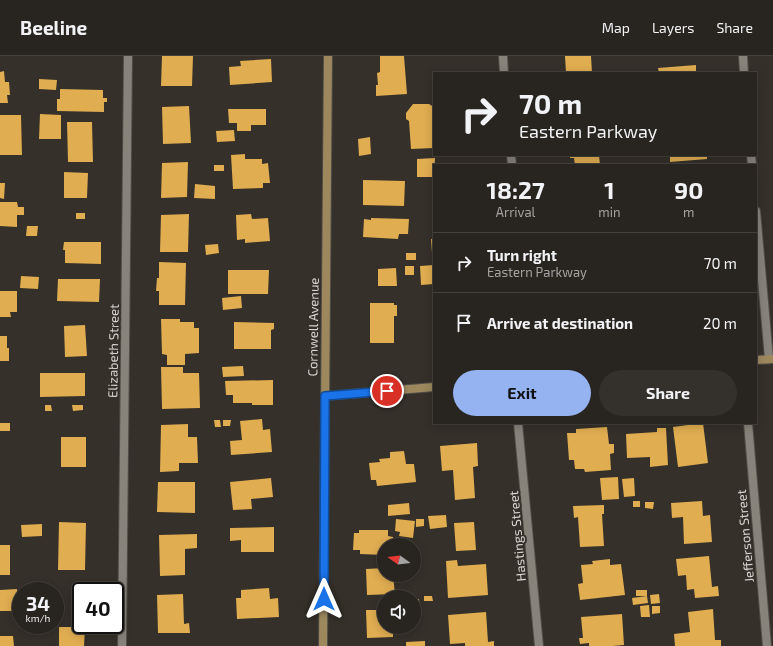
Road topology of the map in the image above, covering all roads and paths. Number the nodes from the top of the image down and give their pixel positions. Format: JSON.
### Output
{"nodes":[{"id":1,"x":128,"y":56,"type":"edge"},
{"id":2,"x":328,"y":56,"type":"edge"},
{"id":3,"x":503,"y":56,"type":"edge"},
{"id":4,"x":742,"y":56,"type":"edge"},
{"id":5,"x":504,"y":72,"type":"edge"},
{"id":6,"x":744,"y":72,"type":"edge"},
{"id":7,"x":757,"y":221,"type":"edge"},
{"id":8,"x":771,"y":359,"type":"edge"},
{"id":9,"x":757,"y":360,"type":"edge"},
{"id":10,"x":433,"y":387,"type":"edge"},
{"id":11,"x":325,"y":396,"type":"junction"},
{"id":12,"x":518,"y":424,"type":"edge"},
{"id":13,"x":748,"y":424,"type":"edge"},
{"id":14,"x":122,"y":646,"type":"edge"},
{"id":15,"x":323,"y":646,"type":"edge"},
{"id":16,"x":539,"y":646,"type":"edge"},
{"id":17,"x":766,"y":646,"type":"edge"}],
"edges":[{"from":1,"to":14,"type":"street","name":"Elizabeth Street"},
{"from":2,"to":11,"type":"street","name":"Cornwell Avenue"},
{"from":3,"to":5,"type":"street"},
{"from":4,"to":6,"type":"street"},
{"from":7,"to":8,"type":"street"},
{"from":8,"to":9,"type":"street"},
{"from":10,"to":11,"type":"street"},
{"from":11,"to":15,"type":"street","name":"Cornwell Avenue"},
{"from":12,"to":16,"type":"street","name":"Hastings Street"},
{"from":13,"to":17,"type":"street","name":"Jefferson Street"}]}
